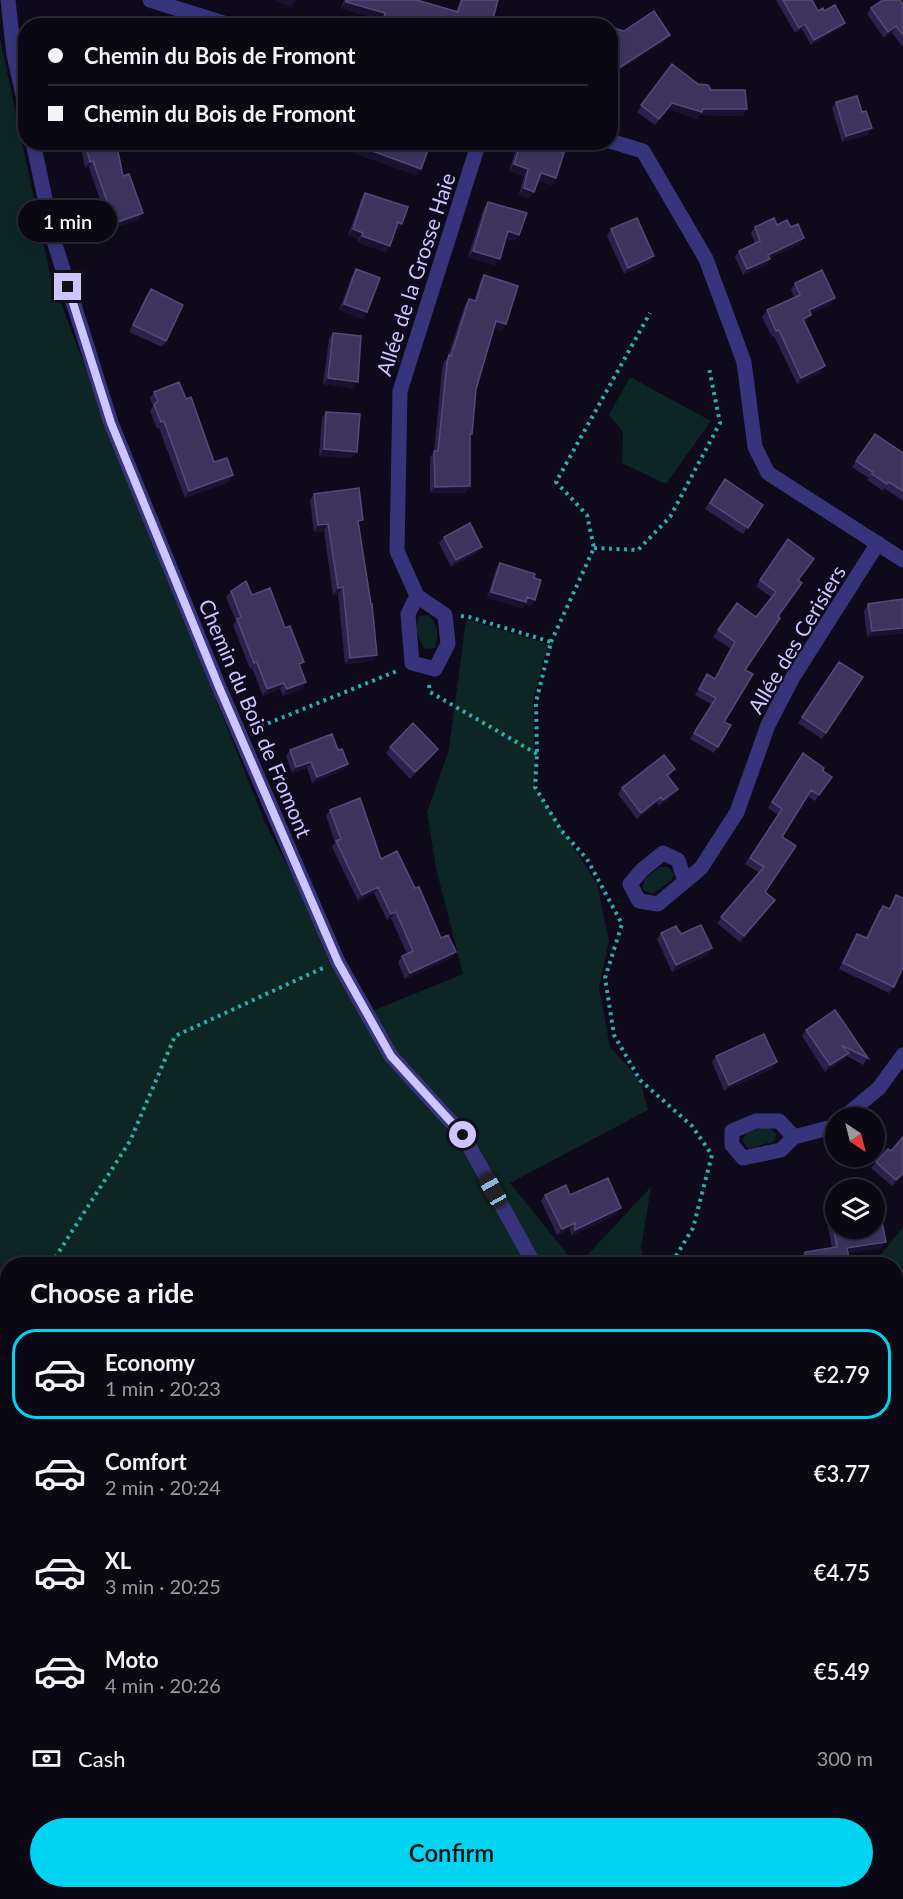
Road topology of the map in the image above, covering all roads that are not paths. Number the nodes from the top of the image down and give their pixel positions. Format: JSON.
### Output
{"nodes":[{"id":1,"x":8,"y":0,"type":"edge"},
{"id":2,"x":150,"y":0,"type":"edge"},
{"id":3,"x":207,"y":18,"type":"edge"},
{"id":4,"x":18,"y":73,"type":"edge"},
{"id":5,"x":618,"y":143,"type":"edge"},
{"id":6,"x":35,"y":150,"type":"edge"},
{"id":7,"x":476,"y":150,"type":"edge"},
{"id":8,"x":878,"y":543,"type":"junction"},
{"id":9,"x":903,"y":560,"type":"edge"},
{"id":10,"x":417,"y":596,"type":"junction"},
{"id":11,"x":685,"y":881,"type":"dead end"},
{"id":12,"x":903,"y":1055,"type":"edge"},
{"id":13,"x":857,"y":1107,"type":"edge"},
{"id":14,"x":825,"y":1129,"type":"edge"},
{"id":15,"x":794,"y":1137,"type":"dead end"},
{"id":16,"x":530,"y":1257,"type":"edge"}],
"edges":[{"from":1,"to":4,"type":"street"},
{"from":2,"to":3,"type":"street"},
{"from":5,"to":8,"type":"street"},
{"from":6,"to":16,"type":"street","name":"Chemin du Bois de Fromont"},
{"from":7,"to":10,"type":"street","name":"Allée de la Grosse Haie"},
{"from":8,"to":9,"type":"street"},
{"from":8,"to":11,"type":"street","name":"Allée des Cerisiers"},
{"from":10,"to":10,"type":"street"},
{"from":12,"to":13,"type":"street"},
{"from":14,"to":15,"type":"street"}]}
